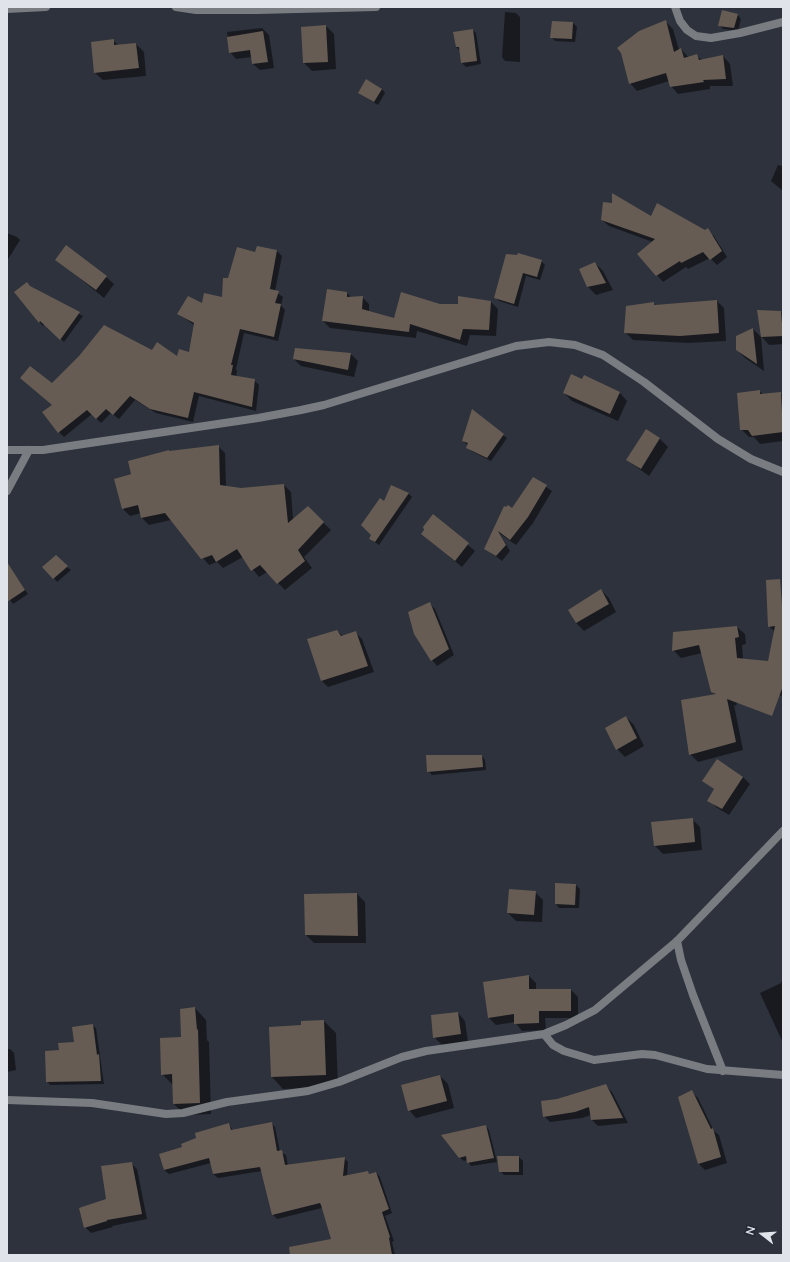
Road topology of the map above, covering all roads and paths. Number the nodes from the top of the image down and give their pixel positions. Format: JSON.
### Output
{"nodes":[{"id":1,"x":46,"y":7,"type":"edge"},
{"id":2,"x":176,"y":7,"type":"edge"},
{"id":3,"x":376,"y":7,"type":"edge"},
{"id":4,"x":675,"y":7,"type":"edge"},
{"id":5,"x":7,"y":9,"type":"edge"},
{"id":6,"x":783,"y":22,"type":"edge"},
{"id":7,"x":7,"y":450,"type":"edge"},
{"id":8,"x":29,"y":450,"type":"junction"},
{"id":9,"x":783,"y":472,"type":"edge"},
{"id":10,"x":7,"y":491,"type":"edge"},
{"id":11,"x":783,"y":831,"type":"edge"},
{"id":12,"x":677,"y":941,"type":"junction"},
{"id":13,"x":544,"y":1034,"type":"junction"},
{"id":14,"x":723,"y":1071,"type":"junction"},
{"id":15,"x":783,"y":1075,"type":"edge"},
{"id":16,"x":7,"y":1100,"type":"edge"}],
"edges":[{"from":1,"to":5,"type":"street"},
{"from":2,"to":3,"type":"street"},
{"from":4,"to":6,"type":"street"},
{"from":7,"to":8,"type":"street"},
{"from":8,"to":9,"type":"street"},
{"from":8,"to":10,"type":"street"},
{"from":11,"to":12,"type":"street"},
{"from":12,"to":13,"type":"street"},
{"from":12,"to":14,"type":"street"},
{"from":13,"to":14,"type":"street"},
{"from":13,"to":16,"type":"street"},
{"from":14,"to":15,"type":"street"}]}
